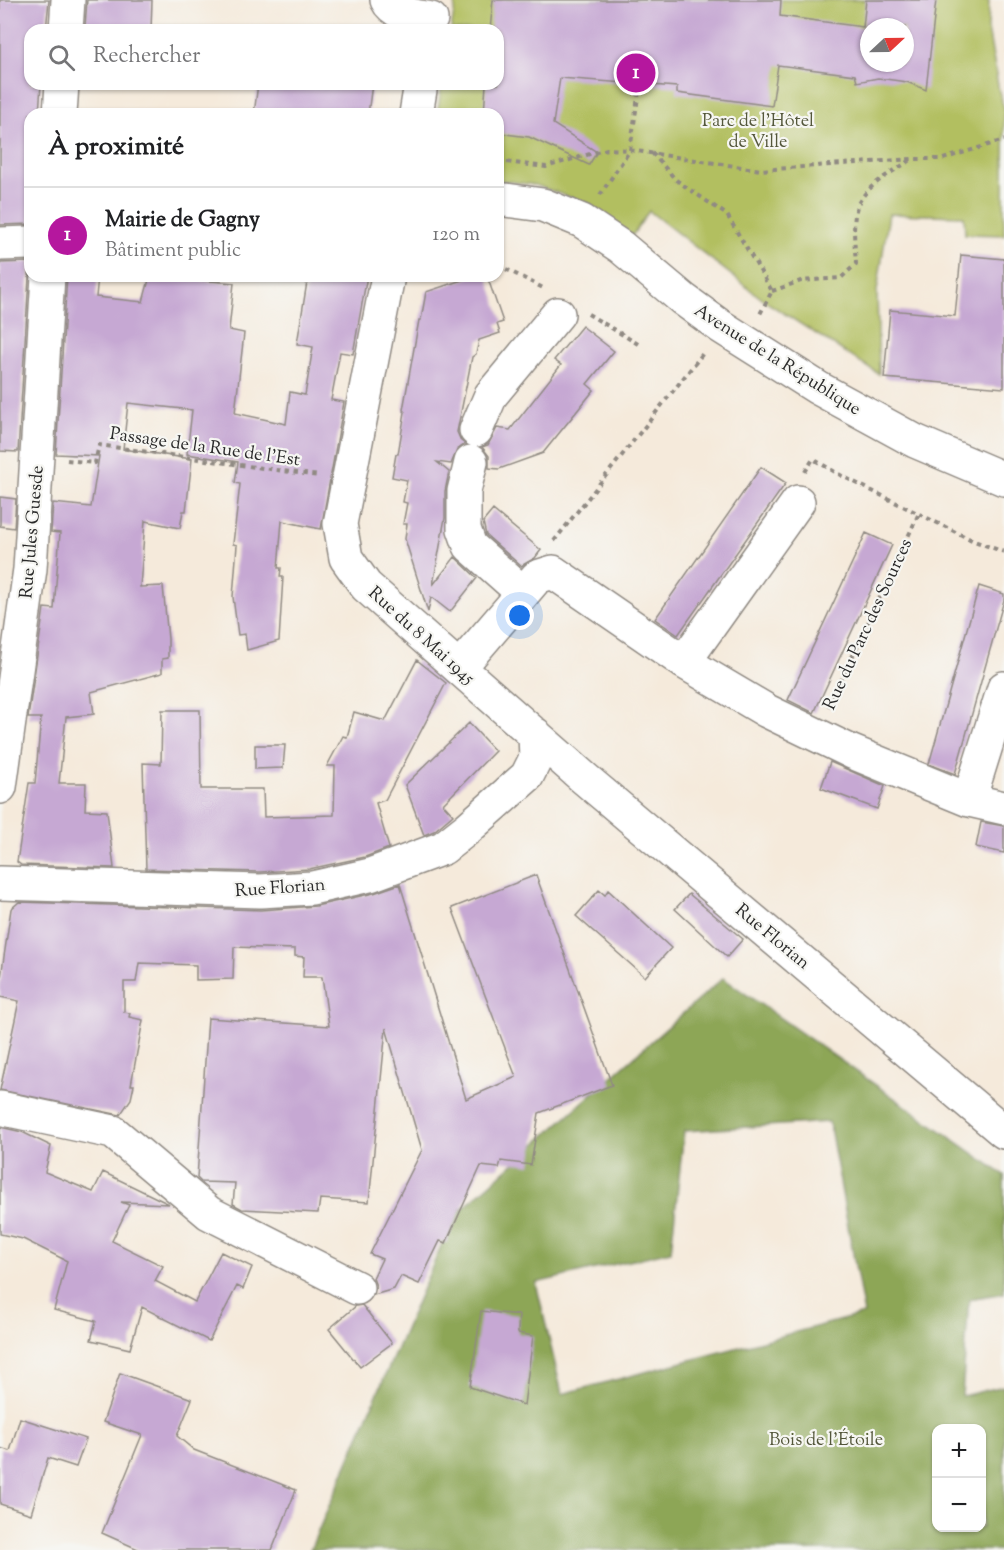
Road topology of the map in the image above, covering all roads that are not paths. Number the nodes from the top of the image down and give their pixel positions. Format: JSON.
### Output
{"nodes":[{"id":1,"x":68,"y":0,"type":"edge"},
{"id":2,"x":387,"y":0,"type":"edge"},
{"id":3,"x":431,"y":16,"type":"edge"},
{"id":4,"x":66,"y":24,"type":"edge"},
{"id":5,"x":62,"y":90,"type":"edge"},
{"id":6,"x":420,"y":90,"type":"edge"},
{"id":7,"x":60,"y":108,"type":"edge"},
{"id":8,"x":417,"y":108,"type":"edge"},
{"id":9,"x":504,"y":200,"type":"edge"},
{"id":10,"x":24,"y":243,"type":"edge"},
{"id":11,"x":0,"y":244,"type":"edge"},
{"id":12,"x":48,"y":282,"type":"edge"},
{"id":13,"x":387,"y":282,"type":"edge"},
{"id":14,"x":558,"y":314,"type":"dead end"},
{"id":15,"x":476,"y":430,"type":"dead end"},
{"id":16,"x":471,"y":462,"type":"dead end"},
{"id":17,"x":1004,"y":479,"type":"edge"},
{"id":18,"x":798,"y":502,"type":"road end"},
{"id":19,"x":533,"y":584,"type":"junction"},
{"id":20,"x":684,"y":662,"type":"junction"},
{"id":21,"x":459,"y":668,"type":"junction"},
{"id":22,"x":1004,"y":688,"type":"edge"},
{"id":23,"x":534,"y":734,"type":"junction"},
{"id":24,"x":528,"y":776,"type":"junction"},
{"id":25,"x":584,"y":778,"type":"junction"},
{"id":26,"x":0,"y":788,"type":"edge"},
{"id":27,"x":969,"y":800,"type":"junction"},
{"id":28,"x":1004,"y":808,"type":"edge"},
{"id":29,"x":0,"y":883,"type":"edge"},
{"id":30,"x":0,"y":1108,"type":"edge"},
{"id":31,"x":1004,"y":1132,"type":"edge"},
{"id":32,"x":357,"y":1288,"type":"dead end"}],
"edges":[{"from":1,"to":4,"type":"street"},
{"from":2,"to":3,"type":"street"},
{"from":5,"to":7,"type":"street"},
{"from":6,"to":8,"type":"street"},
{"from":9,"to":17,"type":"street","name":"Avenue de la République"},
{"from":10,"to":11,"type":"street"},
{"from":12,"to":26,"type":"street","name":"Rue Jules Guesde"},
{"from":13,"to":21,"type":"street","name":"Rue du 8 Mai 1945"},
{"from":14,"to":15,"type":"street"},
{"from":16,"to":19,"type":"street"},
{"from":18,"to":20,"type":"street"},
{"from":19,"to":20,"type":"street"},
{"from":19,"to":21,"type":"street"},
{"from":20,"to":27,"type":"street"},
{"from":21,"to":23,"type":"street","name":"Rue du 8 Mai 1945"},
{"from":22,"to":27,"type":"street"},
{"from":23,"to":24,"type":"street"},
{"from":23,"to":25,"type":"street","name":"Rue du 8 Mai 1945"},
{"from":24,"to":25,"type":"street"},
{"from":24,"to":29,"type":"street","name":"Rue Florian"},
{"from":25,"to":31,"type":"street","name":"Rue Florian"},
{"from":27,"to":28,"type":"street"},
{"from":30,"to":32,"type":"street"}]}
